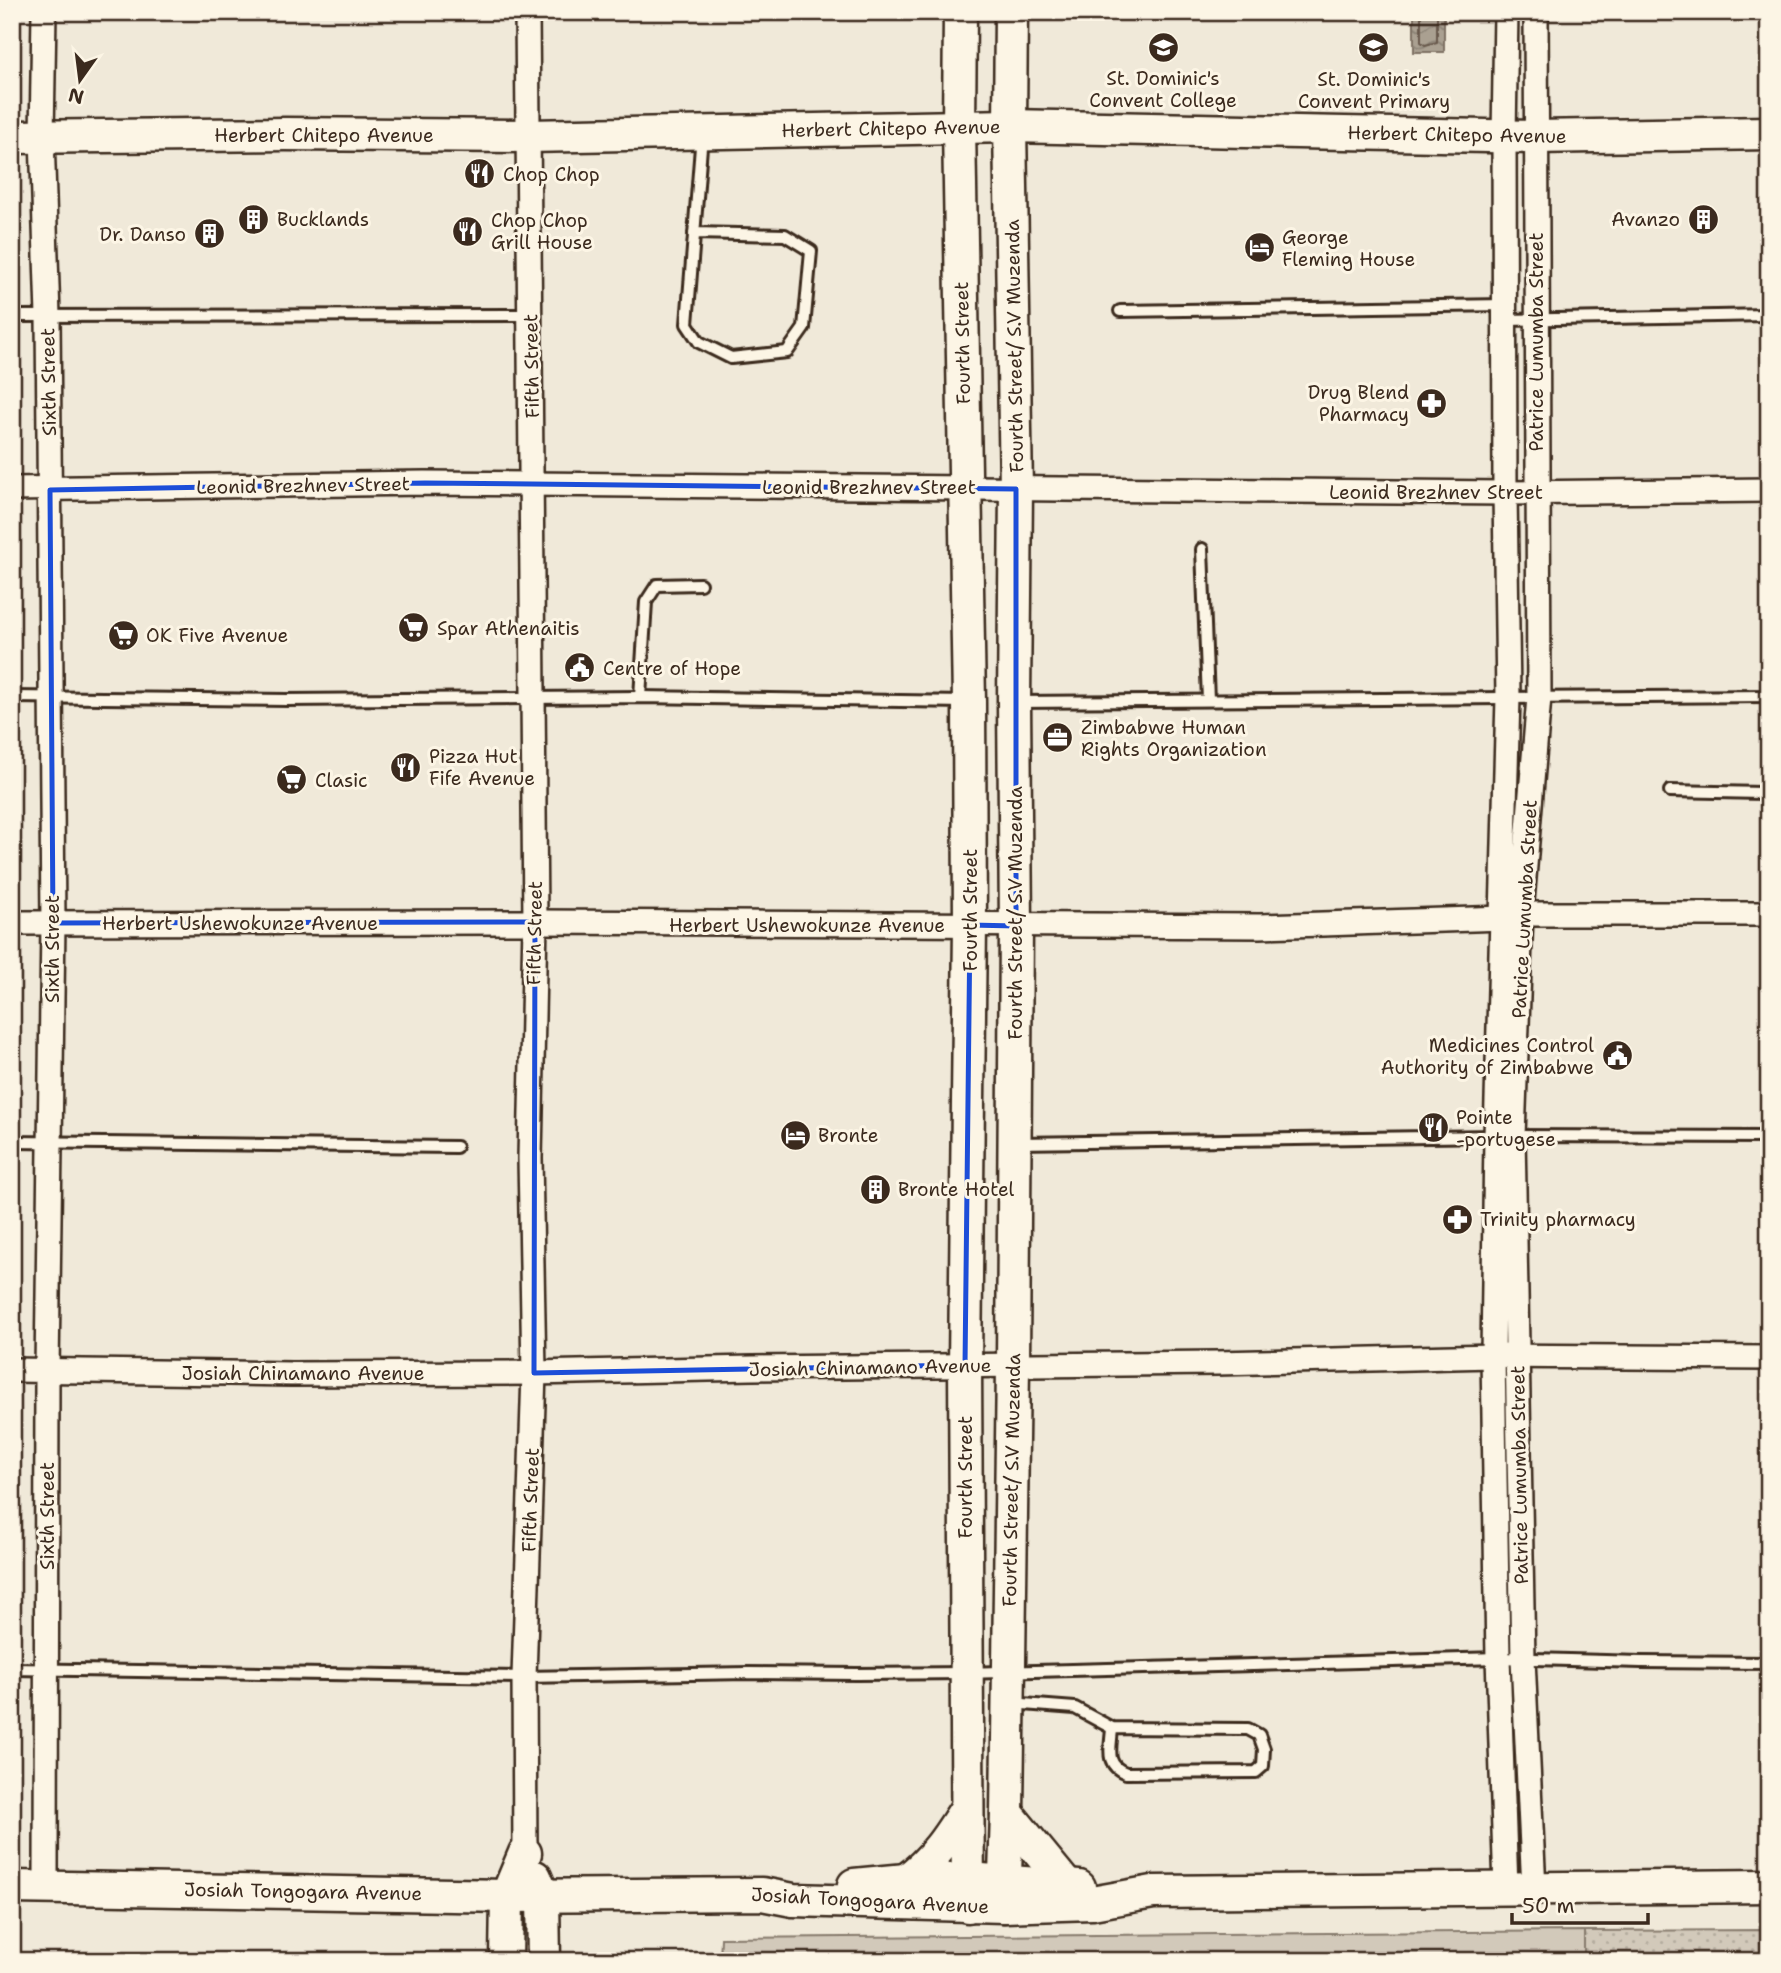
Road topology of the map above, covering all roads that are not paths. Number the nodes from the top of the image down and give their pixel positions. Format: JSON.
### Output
{"nodes":[{"id":1,"x":44,"y":12,"type":"edge"},
{"id":2,"x":527,"y":12,"type":"edge"},
{"id":3,"x":960,"y":12,"type":"edge"},
{"id":4,"x":1011,"y":12,"type":"edge"},
{"id":5,"x":1506,"y":12,"type":"edge"},
{"id":6,"x":1536,"y":12,"type":"edge"},
{"id":7,"x":1010,"y":126,"type":"junction"},
{"id":8,"x":959,"y":127,"type":"junction"},
{"id":9,"x":702,"y":132,"type":"junction"},
{"id":10,"x":1769,"y":133,"type":"edge"},
{"id":11,"x":529,"y":136,"type":"junction"},
{"id":12,"x":1504,"y":136,"type":"junction"},
{"id":13,"x":27,"y":137,"type":"edge"},
{"id":14,"x":1535,"y":137,"type":"junction"},
{"id":15,"x":694,"y":233,"type":"junction"},
{"id":16,"x":1120,"y":311,"type":"dead end"},
{"id":17,"x":1505,"y":312,"type":"junction"},
{"id":18,"x":530,"y":315,"type":"junction"},
{"id":19,"x":1769,"y":315,"type":"edge"},
{"id":20,"x":12,"y":316,"type":"edge"},
{"id":21,"x":47,"y":316,"type":"junction"},
{"id":22,"x":1536,"y":320,"type":"junction"},
{"id":23,"x":533,"y":485,"type":"junction"},
{"id":24,"x":965,"y":488,"type":"junction"},
{"id":25,"x":12,"y":489,"type":"edge"},
{"id":26,"x":1016,"y":489,"type":"junction"},
{"id":27,"x":50,"y":491,"type":"junction"},
{"id":28,"x":1769,"y":491,"type":"edge"},
{"id":29,"x":1536,"y":492,"type":"junction"},
{"id":30,"x":1505,"y":493,"type":"junction"},
{"id":31,"x":1202,"y":549,"type":"dead end"},
{"id":32,"x":700,"y":584,"type":"dead end"},
{"id":33,"x":1769,"y":696,"type":"edge"},
{"id":34,"x":12,"y":697,"type":"edge"},
{"id":35,"x":51,"y":697,"type":"junction"},
{"id":36,"x":640,"y":697,"type":"junction"},
{"id":37,"x":1508,"y":697,"type":"junction"},
{"id":38,"x":1539,"y":697,"type":"junction"},
{"id":39,"x":534,"y":699,"type":"junction"},
{"id":40,"x":1208,"y":699,"type":"junction"},
{"id":41,"x":969,"y":702,"type":"junction"},
{"id":42,"x":1014,"y":702,"type":"junction"},
{"id":43,"x":1670,"y":791,"type":"dead end"},
{"id":44,"x":1769,"y":796,"type":"edge"},
{"id":45,"x":1769,"y":914,"type":"edge"},
{"id":46,"x":1512,"y":916,"type":"junction"},
{"id":47,"x":535,"y":922,"type":"junction"},
{"id":48,"x":12,"y":923,"type":"edge"},
{"id":49,"x":53,"y":923,"type":"junction"},
{"id":50,"x":970,"y":925,"type":"junction"},
{"id":51,"x":1016,"y":926,"type":"junction"},
{"id":52,"x":1504,"y":1136,"type":"junction"},
{"id":53,"x":1769,"y":1137,"type":"edge"},
{"id":54,"x":12,"y":1142,"type":"edge"},
{"id":55,"x":50,"y":1142,"type":"junction"},
{"id":56,"x":1014,"y":1143,"type":"junction"},
{"id":57,"x":456,"y":1147,"type":"dead end"},
{"id":58,"x":1493,"y":1356,"type":"junction"},
{"id":59,"x":1516,"y":1357,"type":"junction"},
{"id":60,"x":1769,"y":1358,"type":"edge"},
{"id":61,"x":965,"y":1365,"type":"junction"},
{"id":62,"x":1013,"y":1366,"type":"junction"},
{"id":63,"x":12,"y":1370,"type":"edge"},
{"id":64,"x":47,"y":1370,"type":"junction"},
{"id":65,"x":534,"y":1373,"type":"junction"},
{"id":66,"x":1498,"y":1658,"type":"junction"},
{"id":67,"x":1523,"y":1659,"type":"junction"},
{"id":68,"x":1769,"y":1663,"type":"edge"},
{"id":69,"x":12,"y":1669,"type":"edge"},
{"id":70,"x":47,"y":1669,"type":"junction"},
{"id":71,"x":966,"y":1673,"type":"junction"},
{"id":72,"x":524,"y":1677,"type":"junction"},
{"id":73,"x":1007,"y":1687,"type":"junction"},
{"id":74,"x":1112,"y":1728,"type":"junction"},
{"id":75,"x":966,"y":1809,"type":"junction"},
{"id":76,"x":1007,"y":1813,"type":"junction"},
{"id":77,"x":525,"y":1853,"type":"junction"},
{"id":78,"x":906,"y":1880,"type":"junction"},
{"id":79,"x":12,"y":1886,"type":"edge"},
{"id":80,"x":46,"y":1886,"type":"junction"},
{"id":81,"x":1067,"y":1886,"type":"junction"},
{"id":82,"x":1769,"y":1886,"type":"edge"},
{"id":83,"x":1520,"y":1889,"type":"junction"},
{"id":84,"x":968,"y":1892,"type":"junction"},
{"id":85,"x":1153,"y":1892,"type":"junction"},
{"id":86,"x":1004,"y":1893,"type":"junction"},
{"id":87,"x":762,"y":1894,"type":"junction"},
{"id":88,"x":506,"y":1896,"type":"junction"},
{"id":89,"x":543,"y":1896,"type":"junction"},
{"id":90,"x":506,"y":1961,"type":"edge"},
{"id":91,"x":544,"y":1961,"type":"edge"}],
"edges":[{"from":1,"to":13,"type":"street","name":"Sixth Street"},
{"from":2,"to":11,"type":"street","name":"Fifth Street"},
{"from":3,"to":8,"type":"main road","name":"Fourth Street"},
{"from":4,"to":7,"type":"main road","name":"Fourth Street/ S.V Muzenda"},
{"from":5,"to":12,"type":"street","name":"Patrice Lumumba Street"},
{"from":6,"to":14,"type":"street","name":"Patrice Lumumba Street"},
{"from":7,"to":8,"type":"main road","name":"Herbert Chitepo Avenue"},
{"from":7,"to":12,"type":"main road","name":"Herbert Chitepo Avenue"},
{"from":7,"to":26,"type":"main road","name":"Fourth Street/ S.V Muzenda"},
{"from":8,"to":9,"type":"main road","name":"Herbert Chitepo Avenue"},
{"from":8,"to":24,"type":"main road","name":"Fourth Street"},
{"from":9,"to":11,"type":"main road","name":"Herbert Chitepo Avenue"},
{"from":9,"to":15,"type":"lane"},
{"from":10,"to":14,"type":"main road","name":"Herbert Chitepo Avenue"},
{"from":11,"to":13,"type":"main road","name":"Herbert Chitepo Avenue"},
{"from":11,"to":18,"type":"street","name":"Fifth Street"},
{"from":12,"to":14,"type":"main road","name":"Herbert Chitepo Avenue"},
{"from":12,"to":17,"type":"street","name":"Patrice Lumumba Street"},
{"from":13,"to":21,"type":"street","name":"Sixth Street"},
{"from":14,"to":22,"type":"street","name":"Patrice Lumumba Street"},
{"from":15,"to":15,"type":"lane"},
{"from":16,"to":17,"type":"lane"},
{"from":17,"to":22,"type":"lane"},
{"from":17,"to":30,"type":"street","name":"Patrice Lumumba Street"},
{"from":18,"to":21,"type":"lane"},
{"from":18,"to":23,"type":"street","name":"Fifth Street"},
{"from":19,"to":22,"type":"lane"},
{"from":20,"to":21,"type":"lane"},
{"from":21,"to":27,"type":"street","name":"Sixth Street"},
{"from":22,"to":29,"type":"street","name":"Patrice Lumumba Street"},
{"from":23,"to":24,"type":"street","name":"Leonid Brezhnev Street"},
{"from":23,"to":27,"type":"street","name":"Leonid Brezhnev Street"},
{"from":23,"to":39,"type":"street","name":"Fifth Street"},
{"from":24,"to":26,"type":"street","name":"Leonid Brezhnev Street"},
{"from":24,"to":41,"type":"main road","name":"Fourth Street"},
{"from":25,"to":27,"type":"street","name":"Leonid Brezhnev Street"},
{"from":26,"to":30,"type":"street","name":"Leonid Brezhnev Street"},
{"from":26,"to":42,"type":"main road","name":"Fourth Street/ S.V Muzenda"},
{"from":27,"to":35,"type":"street","name":"Sixth Street"},
{"from":28,"to":29,"type":"street","name":"Leonid Brezhnev Street"},
{"from":29,"to":30,"type":"street","name":"Leonid Brezhnev Street"},
{"from":29,"to":38,"type":"street","name":"Patrice Lumumba Street"},
{"from":30,"to":37,"type":"street","name":"Patrice Lumumba Street"},
{"from":31,"to":40,"type":"lane"},
{"from":32,"to":36,"type":"lane"},
{"from":33,"to":38,"type":"lane"},
{"from":34,"to":35,"type":"lane"},
{"from":35,"to":39,"type":"lane"},
{"from":35,"to":49,"type":"street","name":"Sixth Street"},
{"from":36,"to":39,"type":"lane"},
{"from":36,"to":41,"type":"lane"},
{"from":37,"to":38,"type":"lane"},
{"from":37,"to":40,"type":"lane"},
{"from":37,"to":46,"type":"street","name":"Patrice Lumumba Street"},
{"from":38,"to":46,"type":"street","name":"Patrice Lumumba Street"},
{"from":39,"to":47,"type":"street","name":"Fifth Street"},
{"from":40,"to":42,"type":"lane"},
{"from":41,"to":50,"type":"main road","name":"Fourth Street"},
{"from":42,"to":51,"type":"main road","name":"Fourth Street/ S.V Muzenda"},
{"from":43,"to":44,"type":"lane"},
{"from":45,"to":46,"type":"street","name":"Herbert Ushewokunze Avenue"},
{"from":46,"to":51,"type":"street","name":"Herbert Ushewokunze Avenue"},
{"from":46,"to":52,"type":"street","name":"Patrice Lumumba Street"},
{"from":47,"to":49,"type":"street","name":"Herbert Ushewokunze Avenue"},
{"from":47,"to":50,"type":"street","name":"Herbert Ushewokunze Avenue"},
{"from":47,"to":65,"type":"street","name":"Fifth Street"},
{"from":48,"to":49,"type":"street","name":"Herbert Ushewokunze Avenue"},
{"from":49,"to":55,"type":"street","name":"Sixth Street"},
{"from":50,"to":51,"type":"street","name":"Herbert Ushewokunze Avenue"},
{"from":50,"to":61,"type":"main road","name":"Fourth Street"},
{"from":51,"to":56,"type":"main road","name":"Fourth Street/ S.V Muzenda"},
{"from":52,"to":53,"type":"lane"},
{"from":52,"to":56,"type":"lane"},
{"from":52,"to":58,"type":"street","name":"Patrice Lumumba Street"},
{"from":52,"to":59,"type":"street","name":"Patrice Lumumba Street"},
{"from":54,"to":55,"type":"lane"},
{"from":55,"to":57,"type":"lane"},
{"from":55,"to":64,"type":"street","name":"Sixth Street"},
{"from":56,"to":62,"type":"main road","name":"Fourth Street/ S.V Muzenda"},
{"from":58,"to":59,"type":"street","name":"Josiah Chinamano Avenue"},
{"from":58,"to":62,"type":"street","name":"Josiah Chinamano Avenue"},
{"from":58,"to":66,"type":"street","name":"Patrice Lumumba Street"},
{"from":59,"to":60,"type":"street","name":"Josiah Chinamano Avenue"},
{"from":59,"to":67,"type":"street","name":"Patrice Lumumba Street"},
{"from":61,"to":62,"type":"street","name":"Josiah Chinamano Avenue"},
{"from":61,"to":65,"type":"street","name":"Josiah Chinamano Avenue"},
{"from":61,"to":71,"type":"main road","name":"Fourth Street"},
{"from":62,"to":73,"type":"main road","name":"Fourth Street/ S.V Muzenda"},
{"from":63,"to":64,"type":"street","name":"Josiah Chinamano Avenue"},
{"from":64,"to":65,"type":"street","name":"Josiah Chinamano Avenue"},
{"from":64,"to":70,"type":"street","name":"Sixth Street"},
{"from":65,"to":72,"type":"street","name":"Fifth Street"},
{"from":66,"to":67,"type":"lane"},
{"from":66,"to":73,"type":"lane"},
{"from":66,"to":83,"type":"street","name":"Patrice Lumumba Street"},
{"from":67,"to":68,"type":"lane"},
{"from":67,"to":83,"type":"street","name":"Patrice Lumumba Street"},
{"from":69,"to":70,"type":"lane"},
{"from":70,"to":72,"type":"lane"},
{"from":70,"to":80,"type":"street","name":"Sixth Street"},
{"from":71,"to":72,"type":"lane"},
{"from":71,"to":73,"type":"lane"},
{"from":71,"to":75,"type":"main road","name":"Fourth Street"},
{"from":72,"to":77,"type":"street","name":"Fifth Street"},
{"from":73,"to":74,"type":"lane"},
{"from":73,"to":76,"type":"main road","name":"Fourth Street/ S.V Muzenda"},
{"from":74,"to":74,"type":"lane"},
{"from":75,"to":78,"type":"main road"},
{"from":75,"to":84,"type":"main road","name":"Fourth Street"},
{"from":76,"to":81,"type":"main road"},
{"from":76,"to":86,"type":"main road"},
{"from":77,"to":88,"type":"main road","name":"Fifth Street"},
{"from":77,"to":89,"type":"main road","name":"Fifth Street"},
{"from":78,"to":84,"type":"main road"},
{"from":78,"to":87,"type":"main road"},
{"from":79,"to":80,"type":"main road","name":"Josiah Tongogara Avenue"},
{"from":80,"to":88,"type":"main road","name":"Josiah Tongogara Avenue"},
{"from":81,"to":85,"type":"main road"},
{"from":81,"to":86,"type":"main road"},
{"from":82,"to":83,"type":"main road","name":"Josiah Tongogara Avenue"},
{"from":83,"to":85,"type":"main road","name":"Josiah Tongogara Avenue"},
{"from":84,"to":86,"type":"main road"},
{"from":84,"to":87,"type":"main road","name":"Josiah Tongogara Avenue"},
{"from":85,"to":86,"type":"main road","name":"Josiah Tongogara Avenue"},
{"from":87,"to":89,"type":"main road","name":"Josiah Tongogara Avenue"},
{"from":88,"to":89,"type":"main road","name":"Josiah Tongogara Avenue"},
{"from":88,"to":90,"type":"main road","name":"Fifth Street"},
{"from":89,"to":91,"type":"main road","name":"Fifth Street"}]}
